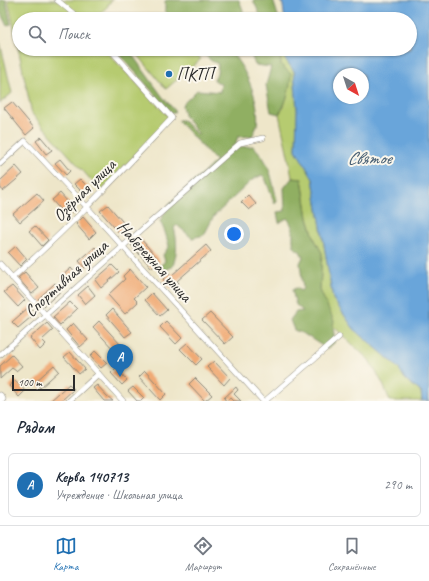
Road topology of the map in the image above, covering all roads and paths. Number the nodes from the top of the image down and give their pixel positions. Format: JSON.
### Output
{"nodes":[{"id":1,"x":57,"y":0,"type":"edge"},
{"id":2,"x":72,"y":12,"type":"edge"},
{"id":3,"x":116,"y":56,"type":"edge"},
{"id":4,"x":263,"y":138,"type":"dead end"},
{"id":5,"x":0,"y":164,"type":"edge"},
{"id":6,"x":86,"y":206,"type":"junction"},
{"id":7,"x":123,"y":246,"type":"junction"},
{"id":8,"x":0,"y":264,"type":"edge"},
{"id":9,"x":12,"y":278,"type":"junction"},
{"id":10,"x":46,"y":315,"type":"junction"},
{"id":11,"x":339,"y":337,"type":"dead end"},
{"id":12,"x":0,"y":355,"type":"edge"},
{"id":13,"x":99,"y":374,"type":"junction"},
{"id":14,"x":69,"y":401,"type":"edge"},
{"id":15,"x":123,"y":401,"type":"edge"},
{"id":16,"x":264,"y":401,"type":"edge"}],
"edges":[{"from":1,"to":2,"type":"street"},
{"from":3,"to":6,"type":"street","name":"Озёрная улица"},
{"from":4,"to":7,"type":"street","name":"Спортивная улица"},
{"from":5,"to":6,"type":"street","name":"Набережная улица"},
{"from":6,"to":7,"type":"street","name":"Набережная улица"},
{"from":6,"to":9,"type":"street","name":"Озёрная улица"},
{"from":7,"to":10,"type":"street","name":"Спортивная улица"},
{"from":7,"to":16,"type":"street","name":"Набережная улица"},
{"from":8,"to":9,"type":"street"},
{"from":9,"to":10,"type":"street"},
{"from":10,"to":12,"type":"street","name":"Спортивная улица"},
{"from":10,"to":13,"type":"street"},
{"from":11,"to":16,"type":"street"},
{"from":13,"to":14,"type":"street"},
{"from":13,"to":15,"type":"street"}]}
